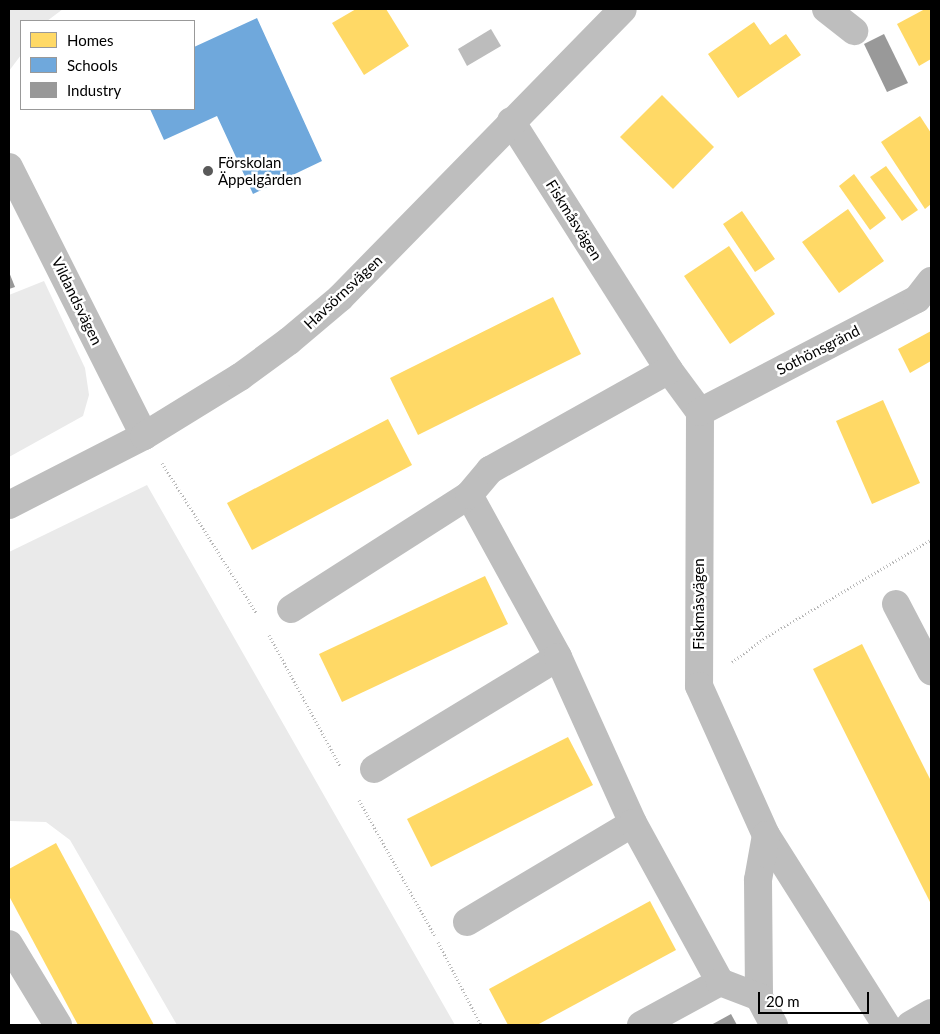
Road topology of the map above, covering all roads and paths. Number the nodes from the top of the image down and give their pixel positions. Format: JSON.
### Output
{"nodes":[{"id":1,"x":623,"y":9,"type":"edge"},
{"id":2,"x":826,"y":9,"type":"edge"},
{"id":3,"x":854,"y":31,"type":"dead end"},
{"id":4,"x":512,"y":121,"type":"junction"},
{"id":5,"x":9,"y":167,"type":"edge"},
{"id":6,"x":931,"y":282,"type":"edge"},
{"id":7,"x":669,"y":370,"type":"junction"},
{"id":8,"x":700,"y":412,"type":"junction"},
{"id":9,"x":144,"y":436,"type":"junction"},
{"id":10,"x":469,"y":495,"type":"junction"},
{"id":11,"x":9,"y":505,"type":"edge"},
{"id":12,"x":931,"y":540,"type":"edge"},
{"id":13,"x":896,"y":604,"type":"dead end"},
{"id":14,"x":291,"y":609,"type":"dead end"},
{"id":15,"x":260,"y":618,"type":"dead end"},
{"id":16,"x":265,"y":626,"type":"dead end"},
{"id":17,"x":766,"y":637,"type":"dead end"},
{"id":18,"x":558,"y":657,"type":"junction"},
{"id":19,"x":931,"y":671,"type":"edge"},
{"id":20,"x":374,"y":770,"type":"dead end"},
{"id":21,"x":344,"y":773,"type":"dead end"},
{"id":22,"x":358,"y":798,"type":"dead end"},
{"id":23,"x":634,"y":823,"type":"junction"},
{"id":24,"x":766,"y":835,"type":"junction"},
{"id":25,"x":467,"y":922,"type":"dead end"},
{"id":26,"x":9,"y":944,"type":"edge"},
{"id":27,"x":720,"y":982,"type":"junction"},
{"id":28,"x":759,"y":997,"type":"junction"},
{"id":29,"x":931,"y":1013,"type":"edge"},
{"id":30,"x":58,"y":1025,"type":"edge"},
{"id":31,"x":481,"y":1025,"type":"edge"},
{"id":32,"x":641,"y":1025,"type":"edge"},
{"id":33,"x":774,"y":1025,"type":"edge"},
{"id":34,"x":886,"y":1025,"type":"edge"},
{"id":35,"x":910,"y":1025,"type":"edge"}],
"edges":[{"from":1,"to":4,"type":"street","name":"Havsörnsvägen"},
{"from":2,"to":3,"type":"street"},
{"from":4,"to":7,"type":"street","name":"Fiskmåsvägen"},
{"from":4,"to":9,"type":"street","name":"Havsörnsvägen"},
{"from":5,"to":9,"type":"street","name":"Vildandsvägen"},
{"from":6,"to":8,"type":"street","name":"Sothönsgränd"},
{"from":7,"to":8,"type":"street","name":"Fiskmåsvägen"},
{"from":7,"to":10,"type":"street"},
{"from":8,"to":24,"type":"street","name":"Fiskmåsvägen"},
{"from":9,"to":11,"type":"street","name":"Havsörnsvägen"},
{"from":9,"to":15,"type":"path"},
{"from":10,"to":14,"type":"street"},
{"from":10,"to":18,"type":"street"},
{"from":12,"to":17,"type":"path"},
{"from":13,"to":19,"type":"street"},
{"from":16,"to":21,"type":"path"},
{"from":18,"to":20,"type":"street"},
{"from":18,"to":23,"type":"street"},
{"from":22,"to":31,"type":"path"},
{"from":23,"to":25,"type":"street"},
{"from":23,"to":27,"type":"street"},
{"from":24,"to":28,"type":"street"},
{"from":24,"to":34,"type":"street","name":"Fiskmåsvägen"},
{"from":26,"to":30,"type":"street"},
{"from":27,"to":28,"type":"street"},
{"from":27,"to":32,"type":"street"},
{"from":28,"to":33,"type":"street"},
{"from":29,"to":35,"type":"street"}]}
